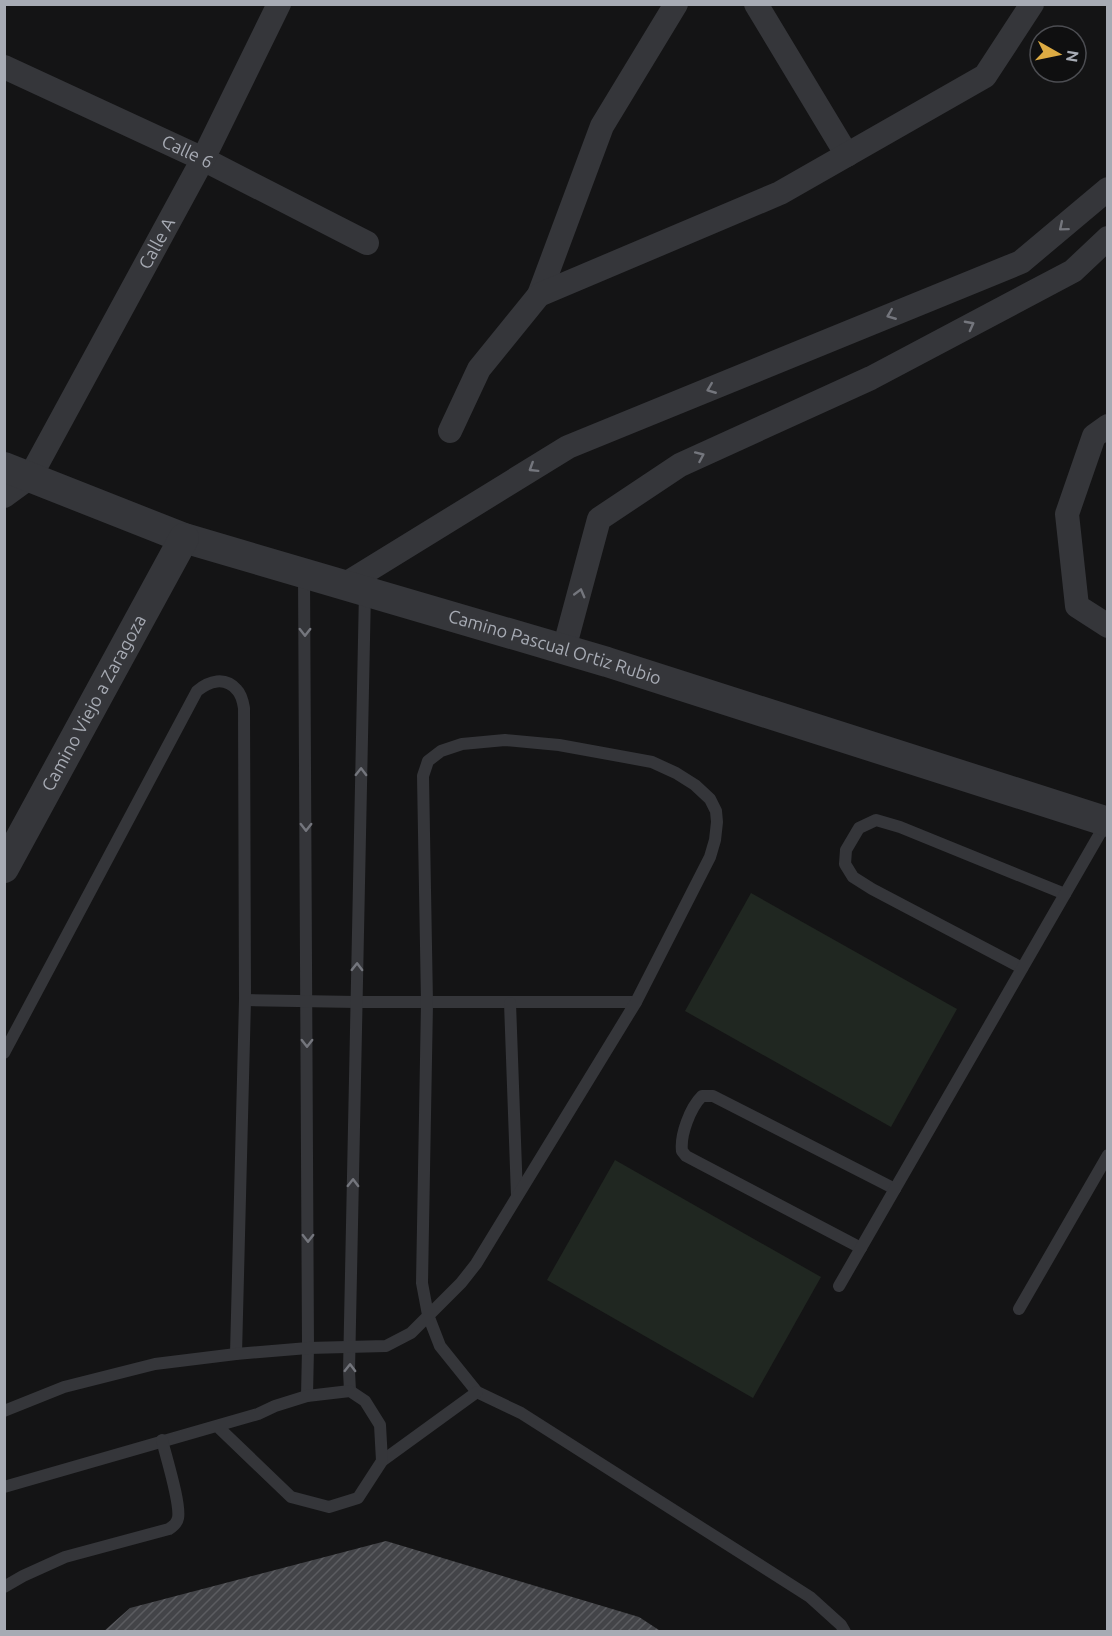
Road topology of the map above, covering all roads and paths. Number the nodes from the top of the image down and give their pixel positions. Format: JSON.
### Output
{"nodes":[{"id":1,"x":279,"y":4,"type":"edge"},
{"id":2,"x":676,"y":4,"type":"edge"},
{"id":3,"x":756,"y":4,"type":"edge"},
{"id":4,"x":1032,"y":4,"type":"edge"},
{"id":5,"x":4,"y":67,"type":"edge"},
{"id":6,"x":847,"y":155,"type":"junction"},
{"id":7,"x":203,"y":159,"type":"junction"},
{"id":8,"x":1107,"y":189,"type":"edge"},
{"id":9,"x":1107,"y":238,"type":"edge"},
{"id":10,"x":367,"y":243,"type":"dead end"},
{"id":11,"x":539,"y":295,"type":"junction"},
{"id":12,"x":450,"y":430,"type":"dead end"},
{"id":13,"x":1103,"y":434,"type":"edge"},
{"id":14,"x":17,"y":472,"type":"edge"},
{"id":15,"x":4,"y":496,"type":"edge"},
{"id":16,"x":184,"y":538,"type":"junction"},
{"id":17,"x":304,"y":573,"type":"junction"},
{"id":18,"x":354,"y":588,"type":"junction"},
{"id":19,"x":1107,"y":626,"type":"edge"},
{"id":20,"x":564,"y":649,"type":"junction"},
{"id":21,"x":1107,"y":822,"type":"edge"},
{"id":22,"x":4,"y":868,"type":"edge"},
{"id":23,"x":1065,"y":894,"type":"junction"},
{"id":24,"x":1022,"y":968,"type":"junction"},
{"id":25,"x":245,"y":1000,"type":"junction"},
{"id":26,"x":307,"y":1001,"type":"junction"},
{"id":27,"x":356,"y":1002,"type":"junction"},
{"id":28,"x":636,"y":1002,"type":"junction"},
{"id":29,"x":427,"y":1003,"type":"junction"},
{"id":30,"x":510,"y":1003,"type":"junction"},
{"id":31,"x":4,"y":1053,"type":"edge"},
{"id":32,"x":1107,"y":1155,"type":"edge"},
{"id":33,"x":895,"y":1189,"type":"junction"},
{"id":34,"x":517,"y":1198,"type":"junction"},
{"id":35,"x":861,"y":1248,"type":"junction"},
{"id":36,"x":839,"y":1287,"type":"dead end"},
{"id":37,"x":1019,"y":1309,"type":"dead end"},
{"id":38,"x":428,"y":1315,"type":"junction"},
{"id":39,"x":350,"y":1346,"type":"junction"},
{"id":40,"x":309,"y":1348,"type":"junction"},
{"id":41,"x":236,"y":1354,"type":"junction"},
{"id":42,"x":350,"y":1390,"type":"junction"},
{"id":43,"x":477,"y":1392,"type":"junction"},
{"id":44,"x":307,"y":1396,"type":"junction"},
{"id":45,"x":4,"y":1411,"type":"edge"},
{"id":46,"x":217,"y":1426,"type":"junction"},
{"id":47,"x":162,"y":1440,"type":"junction"},
{"id":48,"x":382,"y":1461,"type":"junction"},
{"id":49,"x":4,"y":1487,"type":"edge"},
{"id":50,"x":4,"y":1587,"type":"edge"},
{"id":51,"x":845,"y":1632,"type":"edge"}],
"edges":[{"from":1,"to":7,"type":"street","name":"Calle A"},
{"from":2,"to":11,"type":"street"},
{"from":3,"to":6,"type":"street"},
{"from":4,"to":6,"type":"street"},
{"from":5,"to":7,"type":"street","name":"Calle 6"},
{"from":6,"to":11,"type":"street"},
{"from":7,"to":10,"type":"street","name":"Calle 6"},
{"from":7,"to":14,"type":"street","name":"Calle A"},
{"from":8,"to":18,"type":"street","one_way":true},
{"from":20,"to":9,"type":"street","one_way":true},
{"from":11,"to":12,"type":"street"},
{"from":13,"to":19,"type":"street"},
{"from":14,"to":15,"type":"street"},
{"from":14,"to":16,"type":"street","name":"Camino Pascual Ortiz Rubio"},
{"from":16,"to":17,"type":"street","name":"Camino Pascual Ortiz Rubio"},
{"from":16,"to":22,"type":"street","name":"Camino Viejo a Zaragoza"},
{"from":17,"to":18,"type":"street","name":"Camino Pascual Ortiz Rubio"},
{"from":17,"to":26,"type":"lane","one_way":true},
{"from":18,"to":20,"type":"street","name":"Camino Pascual Ortiz Rubio"},
{"from":27,"to":18,"type":"lane","one_way":true},
{"from":20,"to":21,"type":"street","name":"Camino Pascual Ortiz Rubio"},
{"from":21,"to":23,"type":"lane"},
{"from":23,"to":24,"type":"lane"},
{"from":23,"to":24,"type":"lane"},
{"from":24,"to":33,"type":"lane"},
{"from":25,"to":26,"type":"lane"},
{"from":25,"to":31,"type":"lane"},
{"from":25,"to":41,"type":"lane"},
{"from":26,"to":27,"type":"lane"},
{"from":26,"to":40,"type":"lane","one_way":true},
{"from":27,"to":29,"type":"lane"},
{"from":39,"to":27,"type":"lane","one_way":true},
{"from":28,"to":29,"type":"lane"},
{"from":28,"to":30,"type":"lane"},
{"from":28,"to":34,"type":"lane"},
{"from":29,"to":30,"type":"lane"},
{"from":29,"to":38,"type":"lane"},
{"from":30,"to":34,"type":"lane"},
{"from":32,"to":37,"type":"lane"},
{"from":33,"to":35,"type":"lane"},
{"from":33,"to":35,"type":"lane"},
{"from":34,"to":38,"type":"lane"},
{"from":35,"to":36,"type":"lane"},
{"from":38,"to":39,"type":"lane"},
{"from":38,"to":43,"type":"lane"},
{"from":39,"to":40,"type":"lane"},
{"from":42,"to":39,"type":"lane","one_way":true},
{"from":40,"to":41,"type":"lane"},
{"from":40,"to":44,"type":"lane"},
{"from":41,"to":45,"type":"lane"},
{"from":42,"to":44,"type":"lane"},
{"from":42,"to":48,"type":"lane"},
{"from":43,"to":48,"type":"lane"},
{"from":43,"to":51,"type":"lane"},
{"from":44,"to":46,"type":"lane"},
{"from":46,"to":47,"type":"lane"},
{"from":46,"to":48,"type":"lane"},
{"from":47,"to":49,"type":"lane"},
{"from":47,"to":50,"type":"lane"}]}
